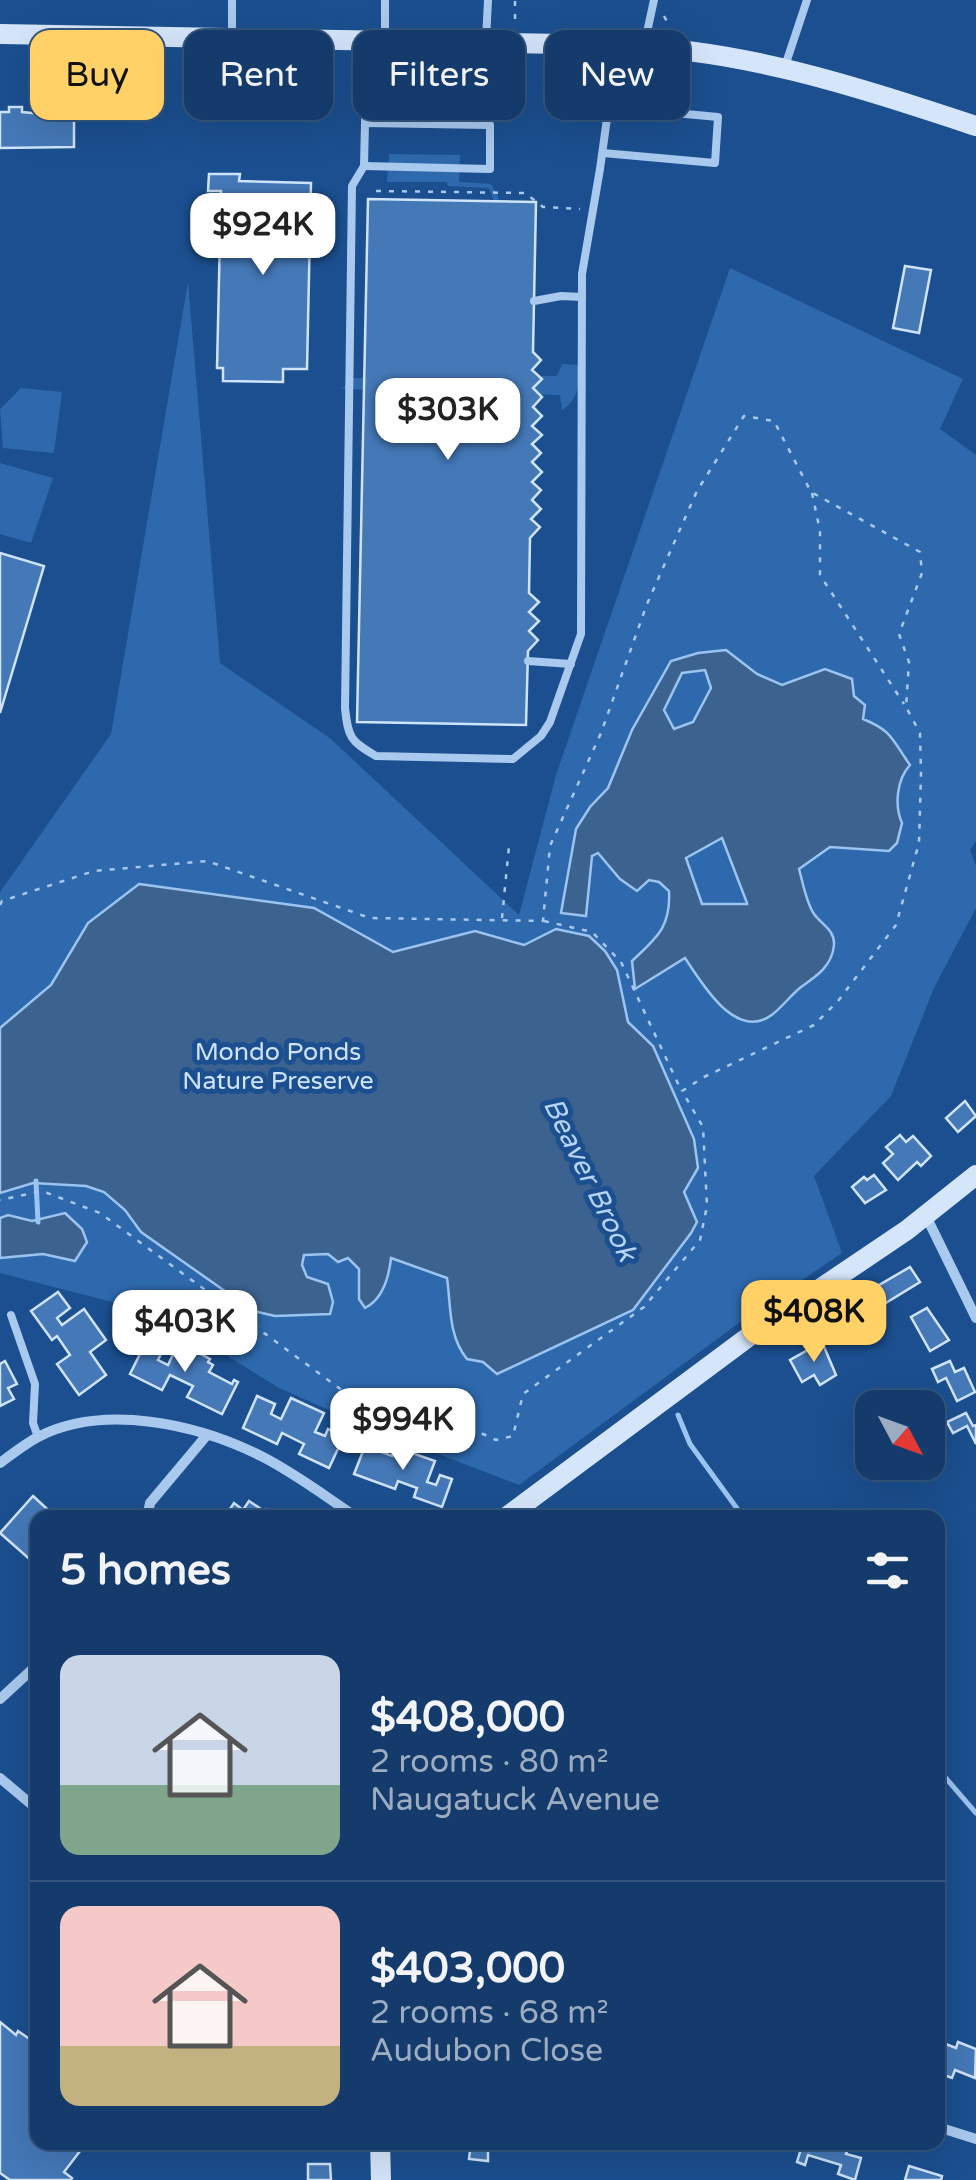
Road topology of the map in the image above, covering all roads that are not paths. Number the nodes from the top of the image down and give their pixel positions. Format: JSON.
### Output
{"nodes":[{"id":1,"x":232,"y":0,"type":"edge"},
{"id":2,"x":385,"y":0,"type":"edge"},
{"id":3,"x":488,"y":0,"type":"edge"},
{"id":4,"x":654,"y":0,"type":"edge"},
{"id":5,"x":807,"y":0,"type":"edge"},
{"id":6,"x":232,"y":30,"type":"edge"},
{"id":7,"x":378,"y":30,"type":"edge"},
{"id":8,"x":487,"y":30,"type":"edge"},
{"id":9,"x":647,"y":30,"type":"edge"},
{"id":10,"x":0,"y":34,"type":"edge"},
{"id":11,"x":184,"y":38,"type":"edge"},
{"id":12,"x":690,"y":51,"type":"edge"},
{"id":13,"x":785,"y":66,"type":"junction"},
{"id":14,"x":690,"y":114,"type":"edge"},
{"id":15,"x":608,"y":120,"type":"edge"},
{"id":16,"x":365,"y":122,"type":"joint"},
{"id":17,"x":976,"y":126,"type":"edge"},
{"id":18,"x":603,"y":153,"type":"junction"},
{"id":19,"x":364,"y":166,"type":"junction"},
{"id":20,"x":582,"y":297,"type":"junction"},
{"id":21,"x":534,"y":301,"type":"dead end"},
{"id":22,"x":528,"y":662,"type":"dead end"},
{"id":23,"x":570,"y":664,"type":"junction"},
{"id":24,"x":976,"y":1174,"type":"edge"},
{"id":25,"x":926,"y":1215,"type":"junction"},
{"id":26,"x":11,"y":1315,"type":"dead end"},
{"id":27,"x":976,"y":1318,"type":"edge"},
{"id":28,"x":207,"y":1435,"type":"junction"},
{"id":29,"x":38,"y":1437,"type":"junction"},
{"id":30,"x":0,"y":1463,"type":"edge"},
{"id":31,"x":149,"y":1510,"type":"edge"},
{"id":32,"x":345,"y":1510,"type":"edge"},
{"id":33,"x":516,"y":1510,"type":"edge"},
{"id":34,"x":30,"y":1671,"type":"edge"},
{"id":35,"x":0,"y":1699,"type":"edge"},
{"id":36,"x":0,"y":1778,"type":"edge"},
{"id":37,"x":30,"y":1803,"type":"edge"},
{"id":38,"x":945,"y":2129,"type":"edge"},
{"id":39,"x":976,"y":2139,"type":"edge"},
{"id":40,"x":380,"y":2150,"type":"edge"},
{"id":41,"x":382,"y":2180,"type":"edge"}],
"edges":[{"from":1,"to":6,"type":"lane"},
{"from":2,"to":7,"type":"lane"},
{"from":3,"to":8,"type":"lane"},
{"from":4,"to":9,"type":"lane"},
{"from":5,"to":13,"type":"lane"},
{"from":10,"to":11,"type":"main road"},
{"from":12,"to":13,"type":"main road"},
{"from":13,"to":17,"type":"main road"},
{"from":14,"to":18,"type":"lane"},
{"from":15,"to":18,"type":"lane"},
{"from":16,"to":19,"type":"lane"},
{"from":16,"to":19,"type":"lane"},
{"from":18,"to":20,"type":"lane"},
{"from":19,"to":23,"type":"lane"},
{"from":20,"to":21,"type":"lane"},
{"from":20,"to":23,"type":"lane"},
{"from":22,"to":23,"type":"lane"},
{"from":24,"to":25,"type":"main road"},
{"from":25,"to":27,"type":"street"},
{"from":25,"to":33,"type":"main road"},
{"from":26,"to":29,"type":"lane"},
{"from":28,"to":29,"type":"street"},
{"from":28,"to":31,"type":"street"},
{"from":28,"to":32,"type":"street"},
{"from":29,"to":30,"type":"street"},
{"from":34,"to":35,"type":"street"},
{"from":36,"to":37,"type":"street"},
{"from":38,"to":39,"type":"street"},
{"from":40,"to":41,"type":"main road"}]}
